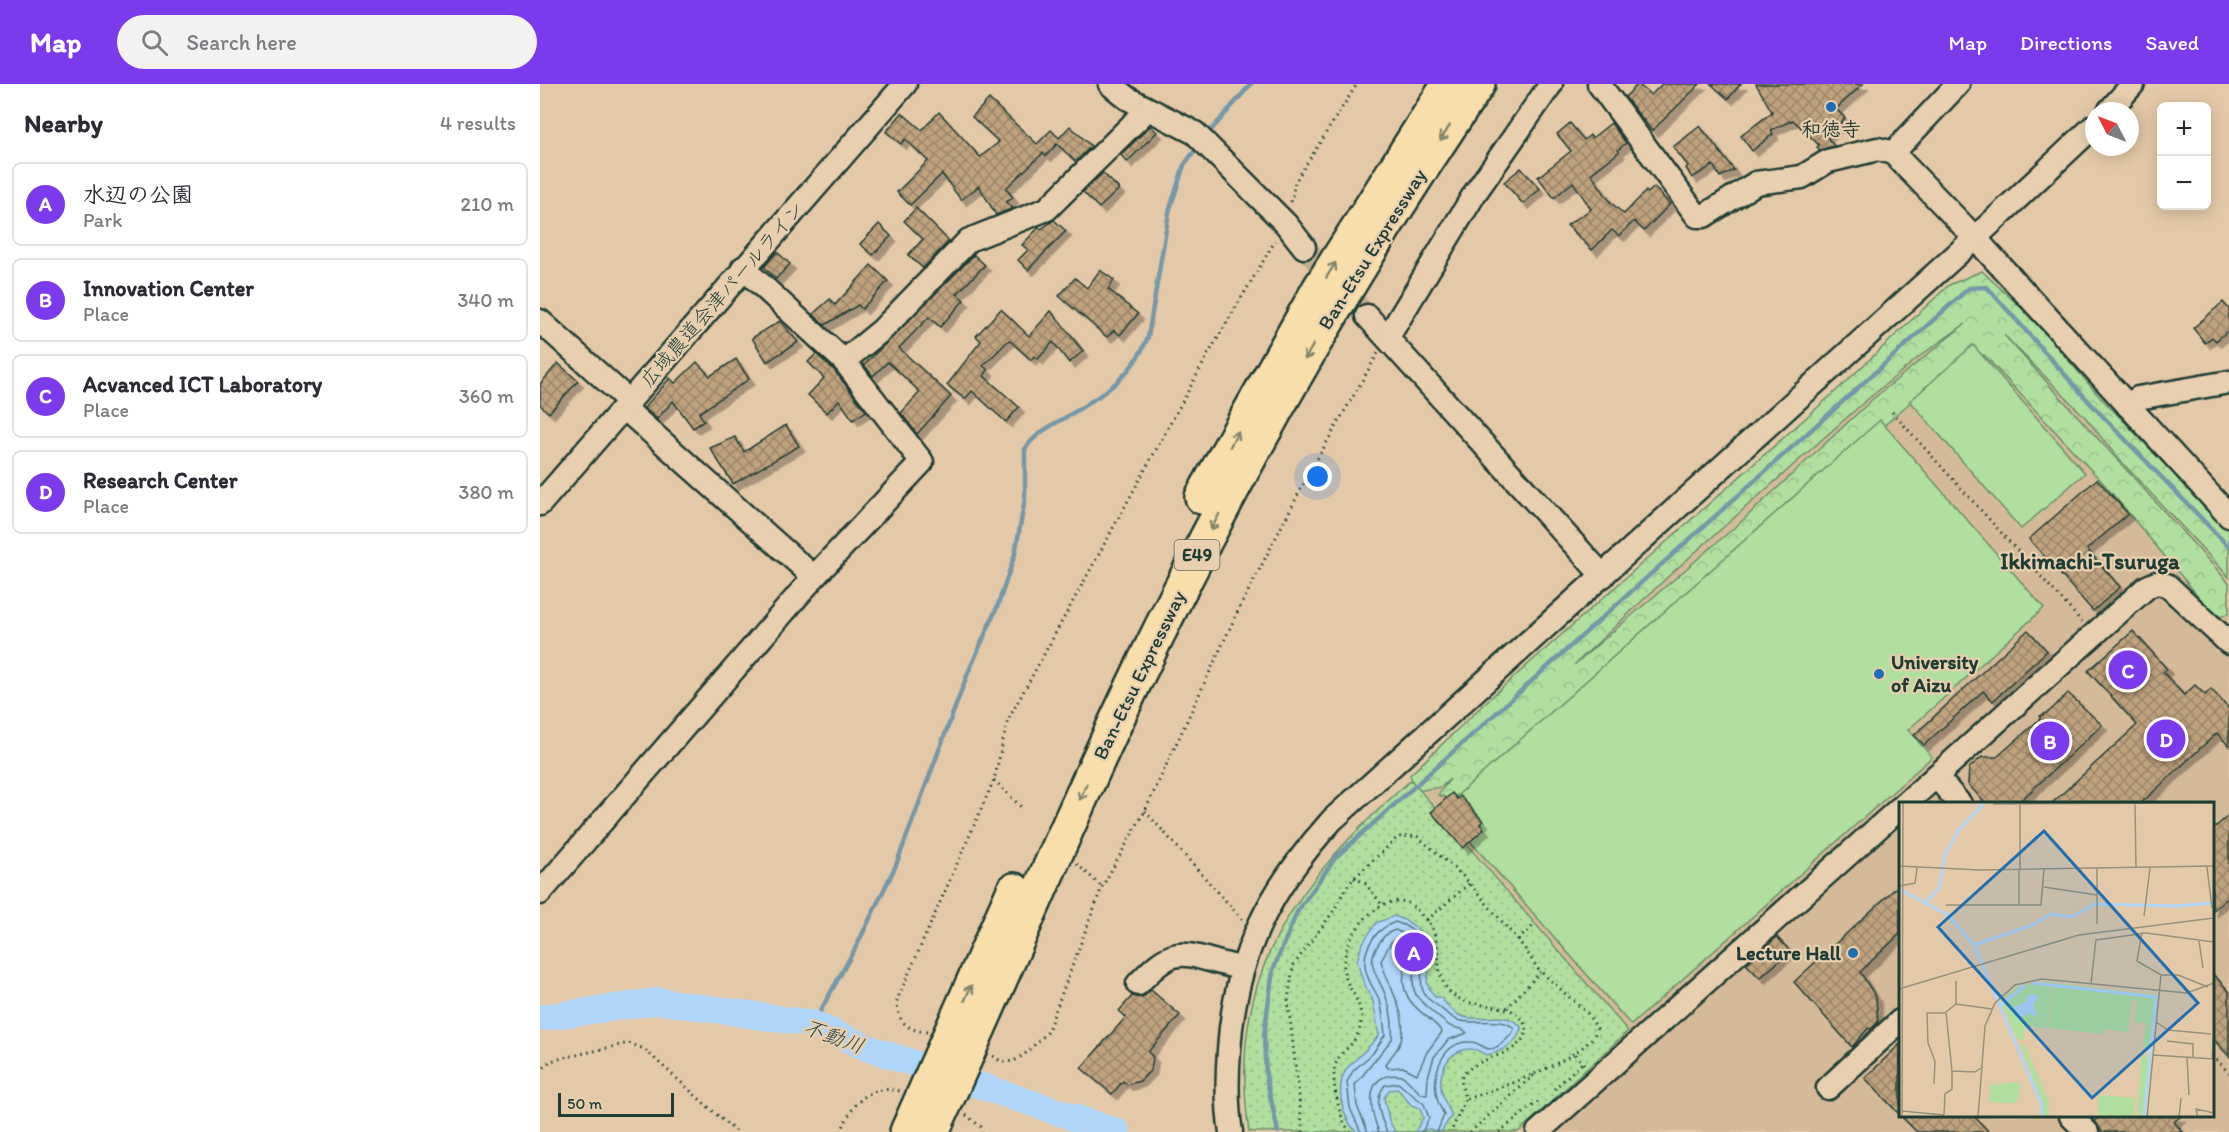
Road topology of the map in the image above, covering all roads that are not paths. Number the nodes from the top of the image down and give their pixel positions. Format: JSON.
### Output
{"nodes":[{"id":1,"x":905,"y":84,"type":"edge"},
{"id":2,"x":1110,"y":84,"type":"edge"},
{"id":3,"x":1449,"y":84,"type":"edge"},
{"id":4,"x":1478,"y":84,"type":"edge"},
{"id":5,"x":1551,"y":84,"type":"edge"},
{"id":6,"x":1599,"y":84,"type":"edge"},
{"id":7,"x":1958,"y":84,"type":"edge"},
{"id":8,"x":2133,"y":84,"type":"edge"},
{"id":9,"x":2117,"y":102,"type":"edge"},
{"id":10,"x":1147,"y":110,"type":"junction"},
{"id":11,"x":2085,"y":134,"type":"edge"},
{"id":12,"x":1893,"y":153,"type":"junction"},
{"id":13,"x":1975,"y":238,"type":"junction"},
{"id":14,"x":1304,"y":247,"type":"tunnel mouth"},
{"id":15,"x":743,"y":268,"type":"junction"},
{"id":16,"x":1367,"y":316,"type":"tunnel mouth"},
{"id":17,"x":540,"y":321,"type":"edge"},
{"id":18,"x":1388,"y":337,"type":"junction"},
{"id":19,"x":844,"y":361,"type":"junction"},
{"id":20,"x":2229,"y":382,"type":"edge"},
{"id":21,"x":627,"y":405,"type":"junction"},
{"id":22,"x":2128,"y":406,"type":"junction"},
{"id":23,"x":540,"y":504,"type":"edge"},
{"id":24,"x":2229,"y":516,"type":"edge"},
{"id":25,"x":1603,"y":576,"type":"junction"},
{"id":26,"x":814,"y":578,"type":"junction"},
{"id":27,"x":2228,"y":640,"type":"edge"},
{"id":28,"x":1936,"y":776,"type":"junction"},
{"id":29,"x":1907,"y":802,"type":"edge"},
{"id":30,"x":1958,"y":802,"type":"edge"},
{"id":31,"x":1899,"y":809,"type":"edge"},
{"id":32,"x":540,"y":893,"type":"edge"},
{"id":33,"x":1232,"y":966,"type":"dead end"},
{"id":34,"x":1138,"y":984,"type":"dead end"},
{"id":35,"x":1899,"y":1022,"type":"edge"},
{"id":36,"x":957,"y":1046,"type":"junction"},
{"id":37,"x":1828,"y":1088,"type":"dead end"},
{"id":38,"x":934,"y":1100,"type":"junction"},
{"id":39,"x":907,"y":1132,"type":"edge"},
{"id":40,"x":932,"y":1132,"type":"edge"},
{"id":41,"x":1230,"y":1132,"type":"edge"},
{"id":42,"x":1538,"y":1132,"type":"edge"}],
"edges":[{"from":1,"to":15,"type":"street","name":"広域農道会津パールライン"},
{"from":2,"to":10,"type":"street"},
{"from":36,"to":3,"type":"highway","name":"Ban-Etsu Expressway","number":"E49","one_way":true},
{"from":4,"to":36,"type":"highway","name":"Ban-Etsu Expressway","number":"E49","one_way":true},
{"from":5,"to":18,"type":"street"},
{"from":6,"to":12,"type":"street"},
{"from":7,"to":12,"type":"street"},
{"from":8,"to":9,"type":"street"},
{"from":10,"to":14,"type":"street"},
{"from":10,"to":19,"type":"street"},
{"from":11,"to":13,"type":"street"},
{"from":12,"to":13,"type":"street"},
{"from":13,"to":22,"type":"street"},
{"from":13,"to":25,"type":"street"},
{"from":15,"to":19,"type":"street"},
{"from":15,"to":21,"type":"street","name":"広域農道会津パールライン"},
{"from":16,"to":18,"type":"street"},
{"from":17,"to":21,"type":"street"},
{"from":18,"to":25,"type":"street"},
{"from":19,"to":26,"type":"street"},
{"from":20,"to":22,"type":"street"},
{"from":21,"to":23,"type":"street","name":"広域農道会津パールライン"},
{"from":21,"to":26,"type":"street"},
{"from":22,"to":24,"type":"street"},
{"from":25,"to":41,"type":"street"},
{"from":26,"to":32,"type":"street"},
{"from":27,"to":28,"type":"street"},
{"from":28,"to":29,"type":"street"},
{"from":28,"to":30,"type":"street"},
{"from":31,"to":42,"type":"street"},
{"from":33,"to":34,"type":"street"},
{"from":35,"to":37,"type":"street"},
{"from":36,"to":38,"type":"highway","name":"Ban-Etsu Expressway","number":"E49"},
{"from":38,"to":39,"type":"highway","name":"Ban-Etsu Expressway","number":"E49"},
{"from":38,"to":40,"type":"highway","name":"Ban-Etsu Expressway","number":"E49"}]}
